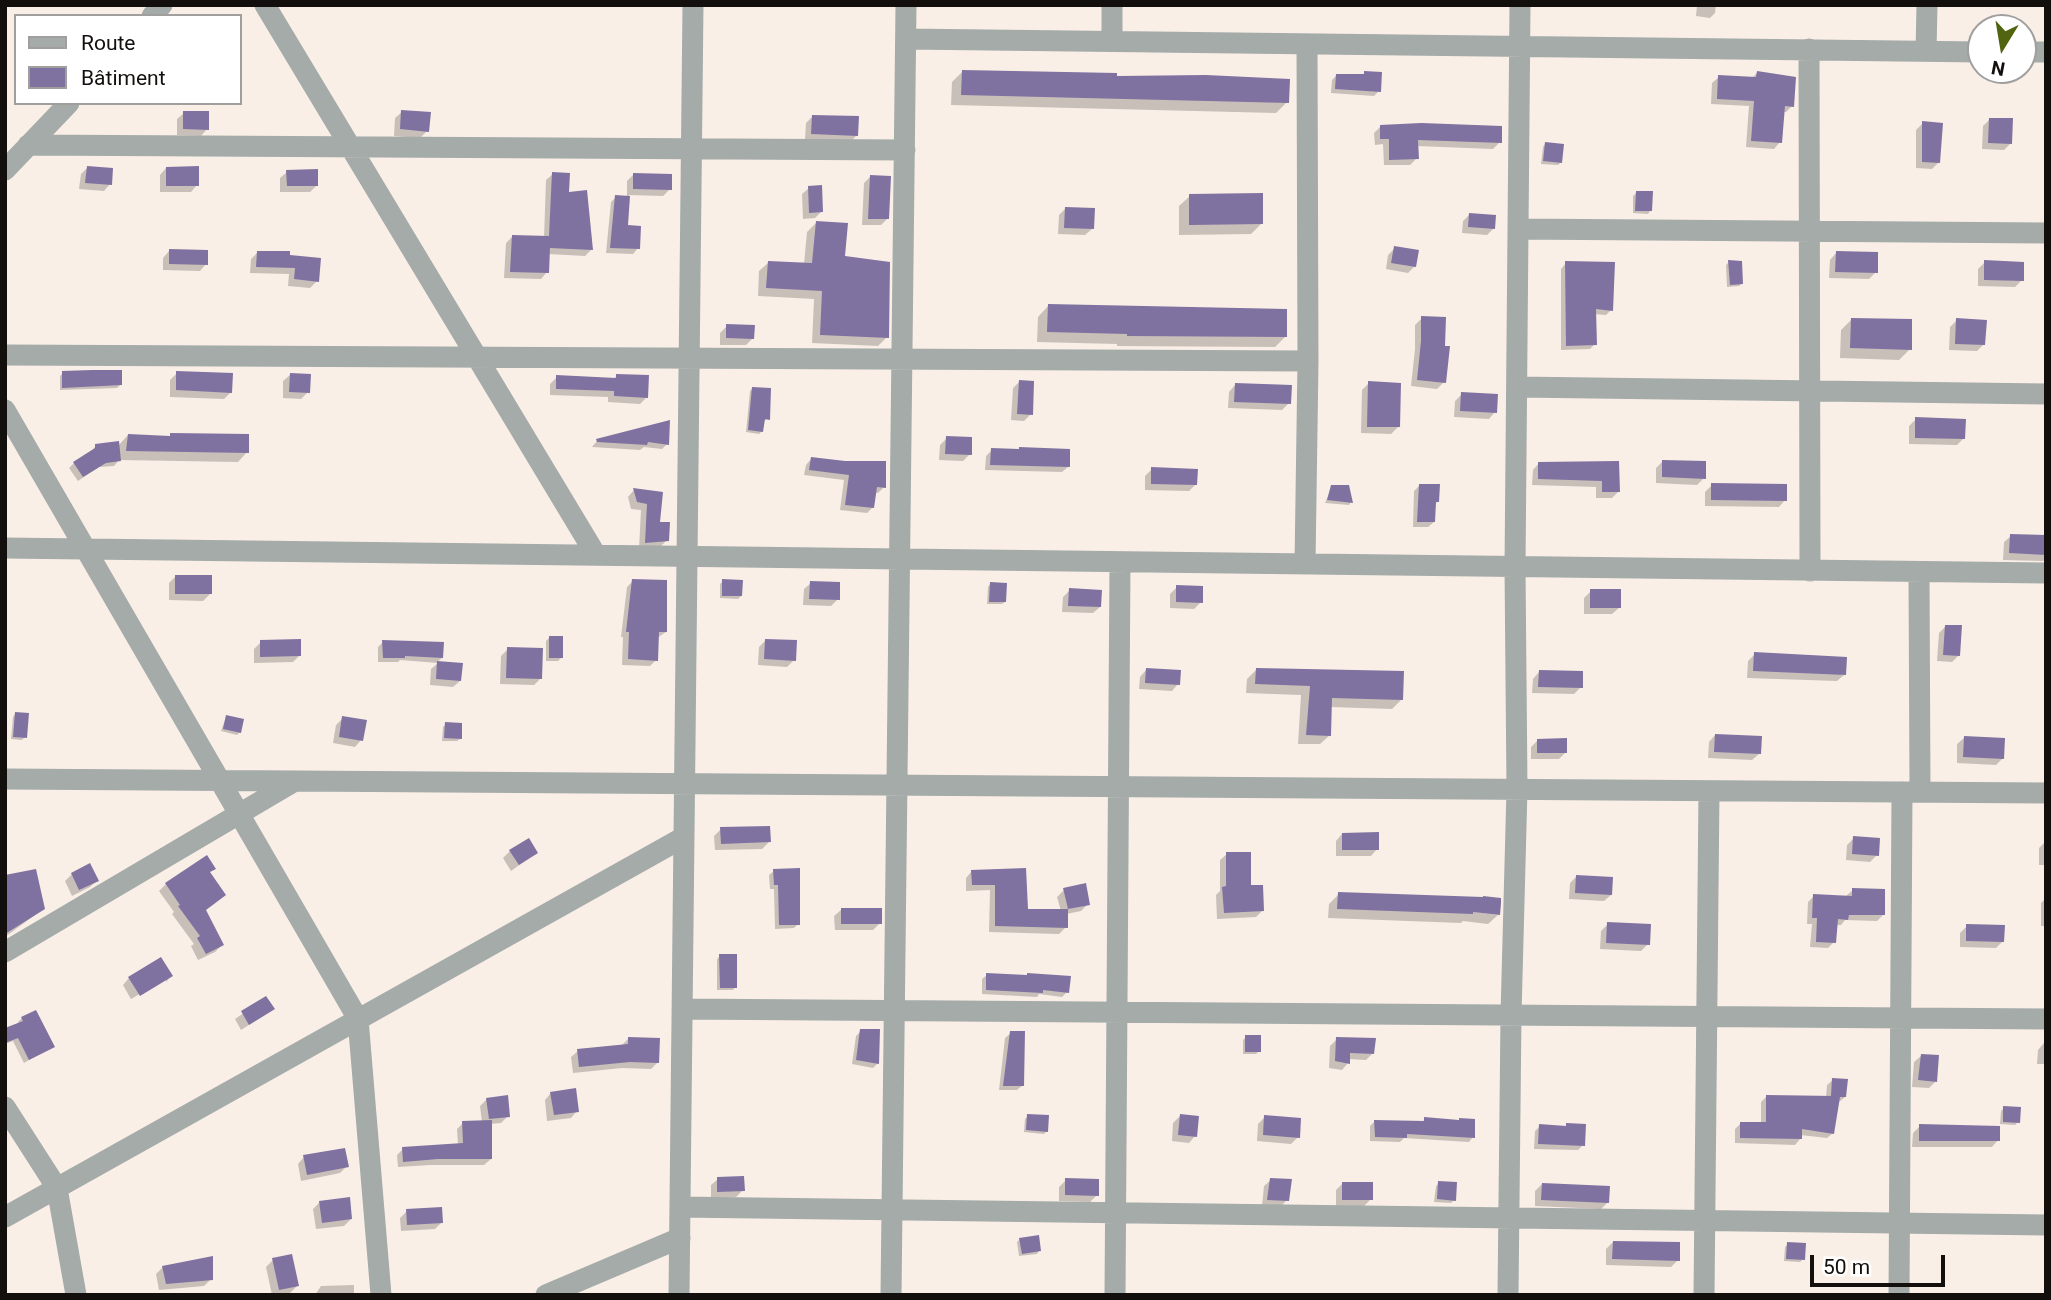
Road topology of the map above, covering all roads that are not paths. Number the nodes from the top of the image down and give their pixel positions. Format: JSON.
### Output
{"nodes":[{"id":1,"x":265,"y":5,"type":"edge"},
{"id":2,"x":693,"y":5,"type":"edge"},
{"id":3,"x":906,"y":5,"type":"edge"},
{"id":4,"x":1112,"y":5,"type":"edge"},
{"id":5,"x":1520,"y":5,"type":"edge"},
{"id":6,"x":1927,"y":5,"type":"edge"},
{"id":7,"x":906,"y":39,"type":"junction"},
{"id":8,"x":1112,"y":41,"type":"junction"},
{"id":9,"x":1307,"y":44,"type":"junction"},
{"id":10,"x":1520,"y":46,"type":"junction"},
{"id":11,"x":1809,"y":49,"type":"junction"},
{"id":12,"x":1926,"y":51,"type":"junction"},
{"id":13,"x":1967,"y":52,"type":"edge"},
{"id":14,"x":67,"y":105,"type":"edge"},
{"id":15,"x":28,"y":145,"type":"junction"},
{"id":16,"x":350,"y":147,"type":"junction"},
{"id":17,"x":691,"y":149,"type":"junction"},
{"id":18,"x":905,"y":150,"type":"junction"},
{"id":19,"x":5,"y":170,"type":"edge"},
{"id":20,"x":1518,"y":229,"type":"junction"},
{"id":21,"x":1809,"y":231,"type":"junction"},
{"id":22,"x":2046,"y":233,"type":"edge"},
{"id":23,"x":5,"y":355,"type":"edge"},
{"id":24,"x":477,"y":357,"type":"junction"},
{"id":25,"x":689,"y":358,"type":"junction"},
{"id":26,"x":902,"y":359,"type":"junction"},
{"id":27,"x":1308,"y":361,"type":"junction"},
{"id":28,"x":1517,"y":387,"type":"junction"},
{"id":29,"x":1810,"y":391,"type":"junction"},
{"id":30,"x":2046,"y":394,"type":"edge"},
{"id":31,"x":5,"y":410,"type":"edge"},
{"id":32,"x":5,"y":548,"type":"edge"},
{"id":33,"x":86,"y":549,"type":"junction"},
{"id":34,"x":596,"y":555,"type":"junction"},
{"id":35,"x":687,"y":556,"type":"junction"},
{"id":36,"x":900,"y":559,"type":"junction"},
{"id":37,"x":1120,"y":562,"type":"junction"},
{"id":38,"x":1305,"y":564,"type":"junction"},
{"id":39,"x":1515,"y":567,"type":"junction"},
{"id":40,"x":1810,"y":571,"type":"junction"},
{"id":41,"x":1919,"y":572,"type":"junction"},
{"id":42,"x":2046,"y":573,"type":"edge"},
{"id":43,"x":5,"y":779,"type":"edge"},
{"id":44,"x":220,"y":781,"type":"junction"},
{"id":45,"x":295,"y":781,"type":"junction"},
{"id":46,"x":685,"y":784,"type":"junction"},
{"id":47,"x":897,"y":786,"type":"junction"},
{"id":48,"x":1118,"y":787,"type":"junction"},
{"id":49,"x":1517,"y":789,"type":"junction"},
{"id":50,"x":1709,"y":791,"type":"junction"},
{"id":51,"x":1911,"y":792,"type":"junction"},
{"id":52,"x":2046,"y":793,"type":"edge"},
{"id":53,"x":240,"y":815,"type":"junction"},
{"id":54,"x":684,"y":837,"type":"junction"},
{"id":55,"x":5,"y":952,"type":"edge"},
{"id":56,"x":682,"y":1009,"type":"junction"},
{"id":57,"x":894,"y":1011,"type":"junction"},
{"id":58,"x":1117,"y":1012,"type":"junction"},
{"id":59,"x":1511,"y":1015,"type":"junction"},
{"id":60,"x":1707,"y":1016,"type":"junction"},
{"id":61,"x":1900,"y":1018,"type":"junction"},
{"id":62,"x":358,"y":1019,"type":"junction"},
{"id":63,"x":2046,"y":1019,"type":"edge"},
{"id":64,"x":5,"y":1107,"type":"edge"},
{"id":65,"x":57,"y":1188,"type":"junction"},
{"id":66,"x":680,"y":1207,"type":"junction"},
{"id":67,"x":891,"y":1209,"type":"junction"},
{"id":68,"x":1116,"y":1212,"type":"junction"},
{"id":69,"x":5,"y":1217,"type":"edge"},
{"id":70,"x":1509,"y":1217,"type":"junction"},
{"id":71,"x":1704,"y":1220,"type":"junction"},
{"id":72,"x":1899,"y":1223,"type":"junction"},
{"id":73,"x":2046,"y":1225,"type":"edge"},
{"id":74,"x":680,"y":1238,"type":"junction"},
{"id":75,"x":76,"y":1295,"type":"edge"},
{"id":76,"x":381,"y":1295,"type":"edge"},
{"id":77,"x":546,"y":1295,"type":"edge"},
{"id":78,"x":679,"y":1295,"type":"edge"},
{"id":79,"x":891,"y":1295,"type":"edge"},
{"id":80,"x":1115,"y":1295,"type":"edge"},
{"id":81,"x":1508,"y":1295,"type":"edge"},
{"id":82,"x":1704,"y":1295,"type":"edge"},
{"id":83,"x":1899,"y":1295,"type":"edge"}],
"edges":[{"from":1,"to":16,"type":"street"},
{"from":2,"to":17,"type":"street"},
{"from":3,"to":7,"type":"street"},
{"from":4,"to":8,"type":"street"},
{"from":5,"to":10,"type":"street"},
{"from":6,"to":12,"type":"street"},
{"from":7,"to":8,"type":"street"},
{"from":7,"to":18,"type":"street"},
{"from":8,"to":9,"type":"street"},
{"from":9,"to":10,"type":"street"},
{"from":9,"to":27,"type":"street"},
{"from":10,"to":11,"type":"street"},
{"from":10,"to":20,"type":"street"},
{"from":11,"to":12,"type":"street"},
{"from":11,"to":21,"type":"street"},
{"from":12,"to":13,"type":"street"},
{"from":14,"to":15,"type":"street"},
{"from":15,"to":16,"type":"street"},
{"from":15,"to":19,"type":"street"},
{"from":16,"to":17,"type":"street"},
{"from":16,"to":24,"type":"street"},
{"from":17,"to":18,"type":"street"},
{"from":17,"to":25,"type":"street"},
{"from":18,"to":26,"type":"street"},
{"from":20,"to":21,"type":"street"},
{"from":20,"to":28,"type":"street"},
{"from":21,"to":22,"type":"street"},
{"from":21,"to":29,"type":"street"},
{"from":23,"to":24,"type":"street"},
{"from":24,"to":25,"type":"street"},
{"from":24,"to":34,"type":"street"},
{"from":25,"to":26,"type":"street"},
{"from":25,"to":35,"type":"street"},
{"from":26,"to":27,"type":"street"},
{"from":26,"to":36,"type":"street"},
{"from":27,"to":38,"type":"street"},
{"from":28,"to":29,"type":"street"},
{"from":28,"to":39,"type":"street"},
{"from":29,"to":30,"type":"street"},
{"from":29,"to":40,"type":"street"},
{"from":31,"to":33,"type":"street"},
{"from":32,"to":33,"type":"street"},
{"from":33,"to":34,"type":"street"},
{"from":33,"to":44,"type":"street"},
{"from":34,"to":35,"type":"street"},
{"from":35,"to":36,"type":"street"},
{"from":35,"to":46,"type":"street"},
{"from":36,"to":37,"type":"street"},
{"from":36,"to":47,"type":"street"},
{"from":37,"to":38,"type":"street"},
{"from":37,"to":48,"type":"street"},
{"from":38,"to":39,"type":"street"},
{"from":39,"to":40,"type":"street"},
{"from":39,"to":49,"type":"street"},
{"from":40,"to":41,"type":"street"},
{"from":41,"to":42,"type":"street"},
{"from":41,"to":51,"type":"street"},
{"from":43,"to":44,"type":"street"},
{"from":44,"to":45,"type":"street"},
{"from":44,"to":53,"type":"street"},
{"from":45,"to":46,"type":"street"},
{"from":45,"to":53,"type":"street"},
{"from":46,"to":47,"type":"street"},
{"from":46,"to":54,"type":"street"},
{"from":47,"to":48,"type":"street"},
{"from":47,"to":57,"type":"street"},
{"from":48,"to":49,"type":"street"},
{"from":48,"to":58,"type":"street"},
{"from":49,"to":50,"type":"street"},
{"from":49,"to":59,"type":"street"},
{"from":50,"to":51,"type":"street"},
{"from":50,"to":60,"type":"street"},
{"from":51,"to":52,"type":"street"},
{"from":51,"to":61,"type":"street"},
{"from":53,"to":55,"type":"street"},
{"from":53,"to":62,"type":"street"},
{"from":54,"to":56,"type":"street"},
{"from":54,"to":62,"type":"street"},
{"from":56,"to":57,"type":"street"},
{"from":56,"to":66,"type":"street"},
{"from":57,"to":58,"type":"street"},
{"from":57,"to":67,"type":"street"},
{"from":58,"to":59,"type":"street"},
{"from":58,"to":68,"type":"street"},
{"from":59,"to":60,"type":"street"},
{"from":59,"to":70,"type":"street"},
{"from":60,"to":61,"type":"street"},
{"from":60,"to":71,"type":"street"},
{"from":61,"to":63,"type":"street"},
{"from":61,"to":72,"type":"street"},
{"from":62,"to":65,"type":"street"},
{"from":62,"to":76,"type":"street"},
{"from":64,"to":65,"type":"street"},
{"from":65,"to":69,"type":"street"},
{"from":65,"to":75,"type":"street"},
{"from":66,"to":67,"type":"street"},
{"from":66,"to":74,"type":"street"},
{"from":67,"to":68,"type":"street"},
{"from":67,"to":79,"type":"street"},
{"from":68,"to":70,"type":"street"},
{"from":68,"to":80,"type":"street"},
{"from":70,"to":71,"type":"street"},
{"from":70,"to":81,"type":"street"},
{"from":71,"to":72,"type":"street"},
{"from":71,"to":82,"type":"street"},
{"from":72,"to":73,"type":"street"},
{"from":72,"to":83,"type":"street"},
{"from":74,"to":77,"type":"street"},
{"from":74,"to":78,"type":"street"}]}
